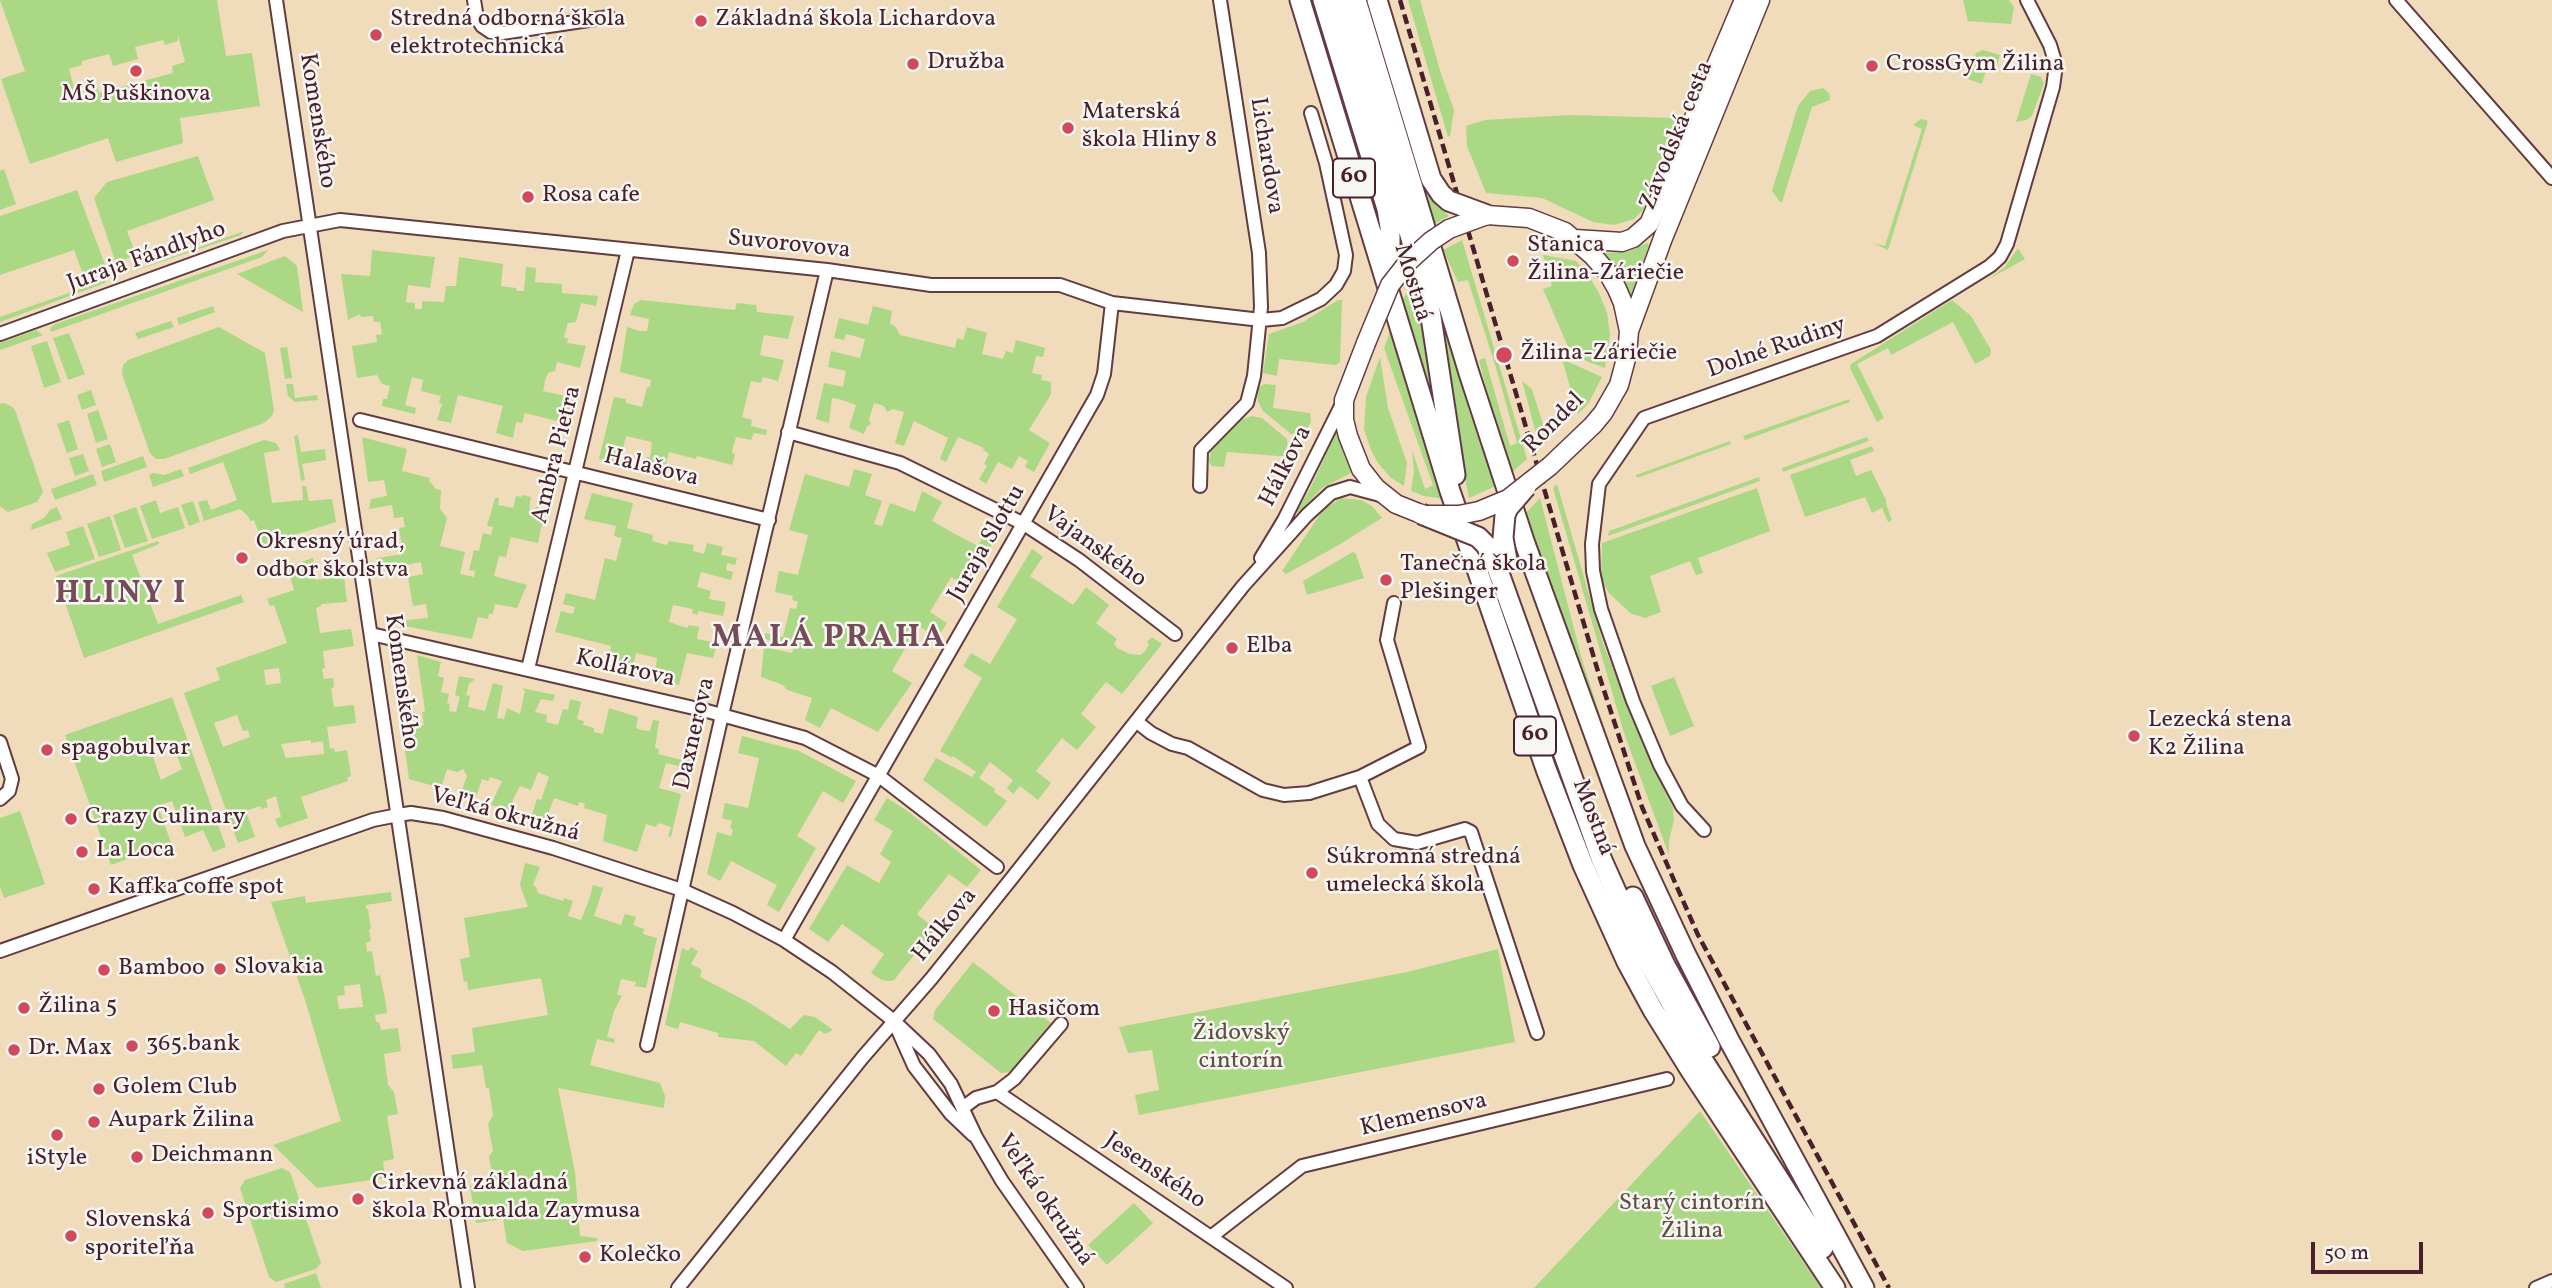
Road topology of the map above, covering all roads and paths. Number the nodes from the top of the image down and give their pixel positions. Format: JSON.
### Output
{"nodes":[{"id":1,"x":276,"y":0,"type":"edge"},
{"id":2,"x":474,"y":0,"type":"edge"},
{"id":3,"x":1220,"y":0,"type":"edge"},
{"id":4,"x":1300,"y":0,"type":"edge"},
{"id":5,"x":1323,"y":0,"type":"edge"},
{"id":6,"x":1342,"y":0,"type":"edge"},
{"id":7,"x":1356,"y":0,"type":"edge"},
{"id":8,"x":1377,"y":0,"type":"edge"},
{"id":9,"x":1744,"y":0,"type":"edge"},
{"id":10,"x":1760,"y":0,"type":"edge"},
{"id":11,"x":2027,"y":0,"type":"edge"},
{"id":12,"x":2396,"y":0,"type":"edge"},
{"id":13,"x":609,"y":17,"type":"dead end"},
{"id":14,"x":1311,"y":113,"type":"dead end"},
{"id":15,"x":2552,"y":178,"type":"edge"},
{"id":16,"x":1487,"y":215,"type":"junction"},
{"id":17,"x":310,"y":225,"type":"junction"},
{"id":18,"x":1576,"y":239,"type":"junction"},
{"id":19,"x":628,"y":250,"type":"junction"},
{"id":20,"x":827,"y":270,"type":"junction"},
{"id":21,"x":1390,"y":285,"type":"junction"},
{"id":22,"x":1112,"y":303,"type":"junction"},
{"id":23,"x":1261,"y":320,"type":"junction"},
{"id":24,"x":0,"y":334,"type":"edge"},
{"id":25,"x":1628,"y":337,"type":"junction"},
{"id":26,"x":1344,"y":400,"type":"junction"},
{"id":27,"x":360,"y":420,"type":"dead end"},
{"id":28,"x":788,"y":432,"type":"junction"},
{"id":29,"x":575,"y":472,"type":"junction"},
{"id":30,"x":1200,"y":486,"type":"dead end"},
{"id":31,"x":1525,"y":487,"type":"junction"},
{"id":32,"x":1384,"y":496,"type":"junction"},
{"id":33,"x":1421,"y":514,"type":"junction"},
{"id":34,"x":769,"y":520,"type":"junction"},
{"id":35,"x":1024,"y":524,"type":"junction"},
{"id":36,"x":1471,"y":551,"type":"junction"},
{"id":37,"x":1243,"y":586,"type":"junction"},
{"id":38,"x":1394,"y":603,"type":"dead end"},
{"id":39,"x":1521,"y":617,"type":"junction"},
{"id":40,"x":371,"y":634,"type":"junction"},
{"id":41,"x":1175,"y":634,"type":"dead end"},
{"id":42,"x":528,"y":669,"type":"junction"},
{"id":43,"x":722,"y":715,"type":"junction"},
{"id":44,"x":1137,"y":722,"type":"junction"},
{"id":45,"x":0,"y":742,"type":"edge"},
{"id":46,"x":879,"y":776,"type":"junction"},
{"id":47,"x":1360,"y":777,"type":"junction"},
{"id":48,"x":0,"y":799,"type":"edge"},
{"id":49,"x":398,"y":815,"type":"junction"},
{"id":50,"x":1704,"y":830,"type":"dead end"},
{"id":51,"x":997,"y":867,"type":"dead end"},
{"id":52,"x":682,"y":890,"type":"junction"},
{"id":53,"x":784,"y":940,"type":"junction"},
{"id":54,"x":0,"y":951,"type":"edge"},
{"id":55,"x":894,"y":1021,"type":"junction"},
{"id":56,"x":1061,"y":1024,"type":"dead end"},
{"id":57,"x":1537,"y":1033,"type":"dead end"},
{"id":58,"x":647,"y":1045,"type":"dead end"},
{"id":59,"x":1667,"y":1079,"type":"dead end"},
{"id":60,"x":997,"y":1092,"type":"junction"},
{"id":61,"x":964,"y":1107,"type":"junction"},
{"id":62,"x":976,"y":1137,"type":"junction"},
{"id":63,"x":1782,"y":1137,"type":"junction"},
{"id":64,"x":1212,"y":1236,"type":"junction"},
{"id":65,"x":2552,"y":1280,"type":"edge"},
{"id":66,"x":468,"y":1288,"type":"edge"},
{"id":67,"x":678,"y":1288,"type":"edge"},
{"id":68,"x":1077,"y":1288,"type":"edge"},
{"id":69,"x":1286,"y":1288,"type":"edge"},
{"id":70,"x":1835,"y":1288,"type":"edge"},
{"id":71,"x":1847,"y":1288,"type":"edge"},
{"id":72,"x":1864,"y":1288,"type":"edge"},
{"id":73,"x":2536,"y":1288,"type":"edge"}],
"edges":[{"from":1,"to":17,"type":"street","name":"Komenského"},
{"from":2,"to":13,"type":"street"},
{"from":3,"to":23,"type":"street","name":"Lichardova"},
{"from":4,"to":36,"type":"main road","name":"Mostná","number":"60"},
{"from":5,"to":21,"type":"main road"},
{"from":6,"to":36,"type":"main road"},
{"from":7,"to":63,"type":"main road","name":"Mostná","number":"60"},
{"from":8,"to":16,"type":"main road","bridge":true},
{"from":9,"to":18,"type":"street","name":"Závodská cesta"},
{"from":10,"to":25,"type":"street","name":"Závodská cesta"},
{"from":11,"to":50,"type":"street","name":"Dolné Rudiny"},
{"from":12,"to":15,"type":"street"},
{"from":14,"to":23,"type":"street","name":"Suvorovova"},
{"from":16,"to":18,"type":"street","name":"Rondel"},
{"from":16,"to":21,"type":"street","name":"Rondel","bridge":true},
{"from":17,"to":19,"type":"street","name":"Suvorovova"},
{"from":17,"to":24,"type":"street","name":"Juraja Fándlyho"},
{"from":17,"to":40,"type":"street","name":"Komenského"},
{"from":18,"to":25,"type":"street","name":"Rondel"},
{"from":19,"to":20,"type":"street","name":"Suvorovova"},
{"from":19,"to":29,"type":"street","name":"Ambra Pietra"},
{"from":20,"to":22,"type":"street","name":"Suvorovova"},
{"from":20,"to":28,"type":"street","name":"Daxnerova"},
{"from":21,"to":26,"type":"street","name":"Rondel","bridge":true},
{"from":22,"to":23,"type":"street","name":"Suvorovova"},
{"from":22,"to":35,"type":"street","name":"Juraja Slottu"},
{"from":23,"to":30,"type":"street","name":"Lichardova"},
{"from":25,"to":31,"type":"street","name":"Rondel","bridge":true},
{"from":26,"to":32,"type":"street","name":"Rondel"},
{"from":26,"to":37,"type":"street","name":"Hálkova"},
{"from":27,"to":29,"type":"street","name":"Halašova"},
{"from":28,"to":34,"type":"street","name":"Daxnerova"},
{"from":28,"to":35,"type":"street","name":"Vajanského"},
{"from":29,"to":34,"type":"street","name":"Halašova"},
{"from":29,"to":42,"type":"street","name":"Ambra Pietra"},
{"from":31,"to":33,"type":"street","name":"Rondel","bridge":true},
{"from":31,"to":39,"type":"main road","bridge":true},
{"from":32,"to":33,"type":"street","name":"Rondel"},
{"from":32,"to":37,"type":"street","name":"Hálkova"},
{"from":33,"to":39,"type":"main road","bridge":true},
{"from":34,"to":43,"type":"street","name":"Daxnerova"},
{"from":35,"to":41,"type":"street","name":"Vajanského"},
{"from":35,"to":46,"type":"street","name":"Juraja Slottu"},
{"from":36,"to":70,"type":"main road","name":"Mostná","number":"60"},
{"from":37,"to":44,"type":"street","name":"Hálkova"},
{"from":38,"to":47,"type":"street"},
{"from":39,"to":63,"type":"main road"},
{"from":39,"to":71,"type":"main road"},
{"from":40,"to":42,"type":"street","name":"Kollárova"},
{"from":40,"to":49,"type":"street","name":"Komenského"},
{"from":42,"to":43,"type":"street","name":"Kollárova"},
{"from":43,"to":46,"type":"street","name":"Kollárova"},
{"from":43,"to":52,"type":"street","name":"Daxnerova"},
{"from":44,"to":47,"type":"street"},
{"from":44,"to":55,"type":"street","name":"Hálkova"},
{"from":45,"to":48,"type":"street"},
{"from":46,"to":51,"type":"street","name":"Kollárova"},
{"from":46,"to":53,"type":"street","name":"Juraja Slottu"},
{"from":47,"to":57,"type":"street"},
{"from":49,"to":52,"type":"street","name":"Veľká okružná"},
{"from":49,"to":54,"type":"street","name":"Veľká okružná"},
{"from":49,"to":66,"type":"street","name":"Komenského"},
{"from":52,"to":53,"type":"street","name":"Veľká okružná"},
{"from":52,"to":58,"type":"street","name":"Daxnerova"},
{"from":53,"to":55,"type":"street","name":"Veľká okružná"},
{"from":55,"to":61,"type":"street","name":"Veľká okružná"},
{"from":55,"to":62,"type":"street","name":"Veľká okružná"},
{"from":55,"to":67,"type":"street","name":"Hálkova"},
{"from":56,"to":60,"type":"street"},
{"from":59,"to":64,"type":"street","name":"Klemensova"},
{"from":60,"to":61,"type":"street"},
{"from":60,"to":64,"type":"street","name":"Jesenského"},
{"from":61,"to":62,"type":"street","name":"Veľká okružná"},
{"from":62,"to":68,"type":"street","name":"Veľká okružná"},
{"from":63,"to":72,"type":"main road","name":"Mostná","number":"60"},
{"from":64,"to":69,"type":"street","name":"Jesenského"},
{"from":65,"to":73,"type":"street"}]}
